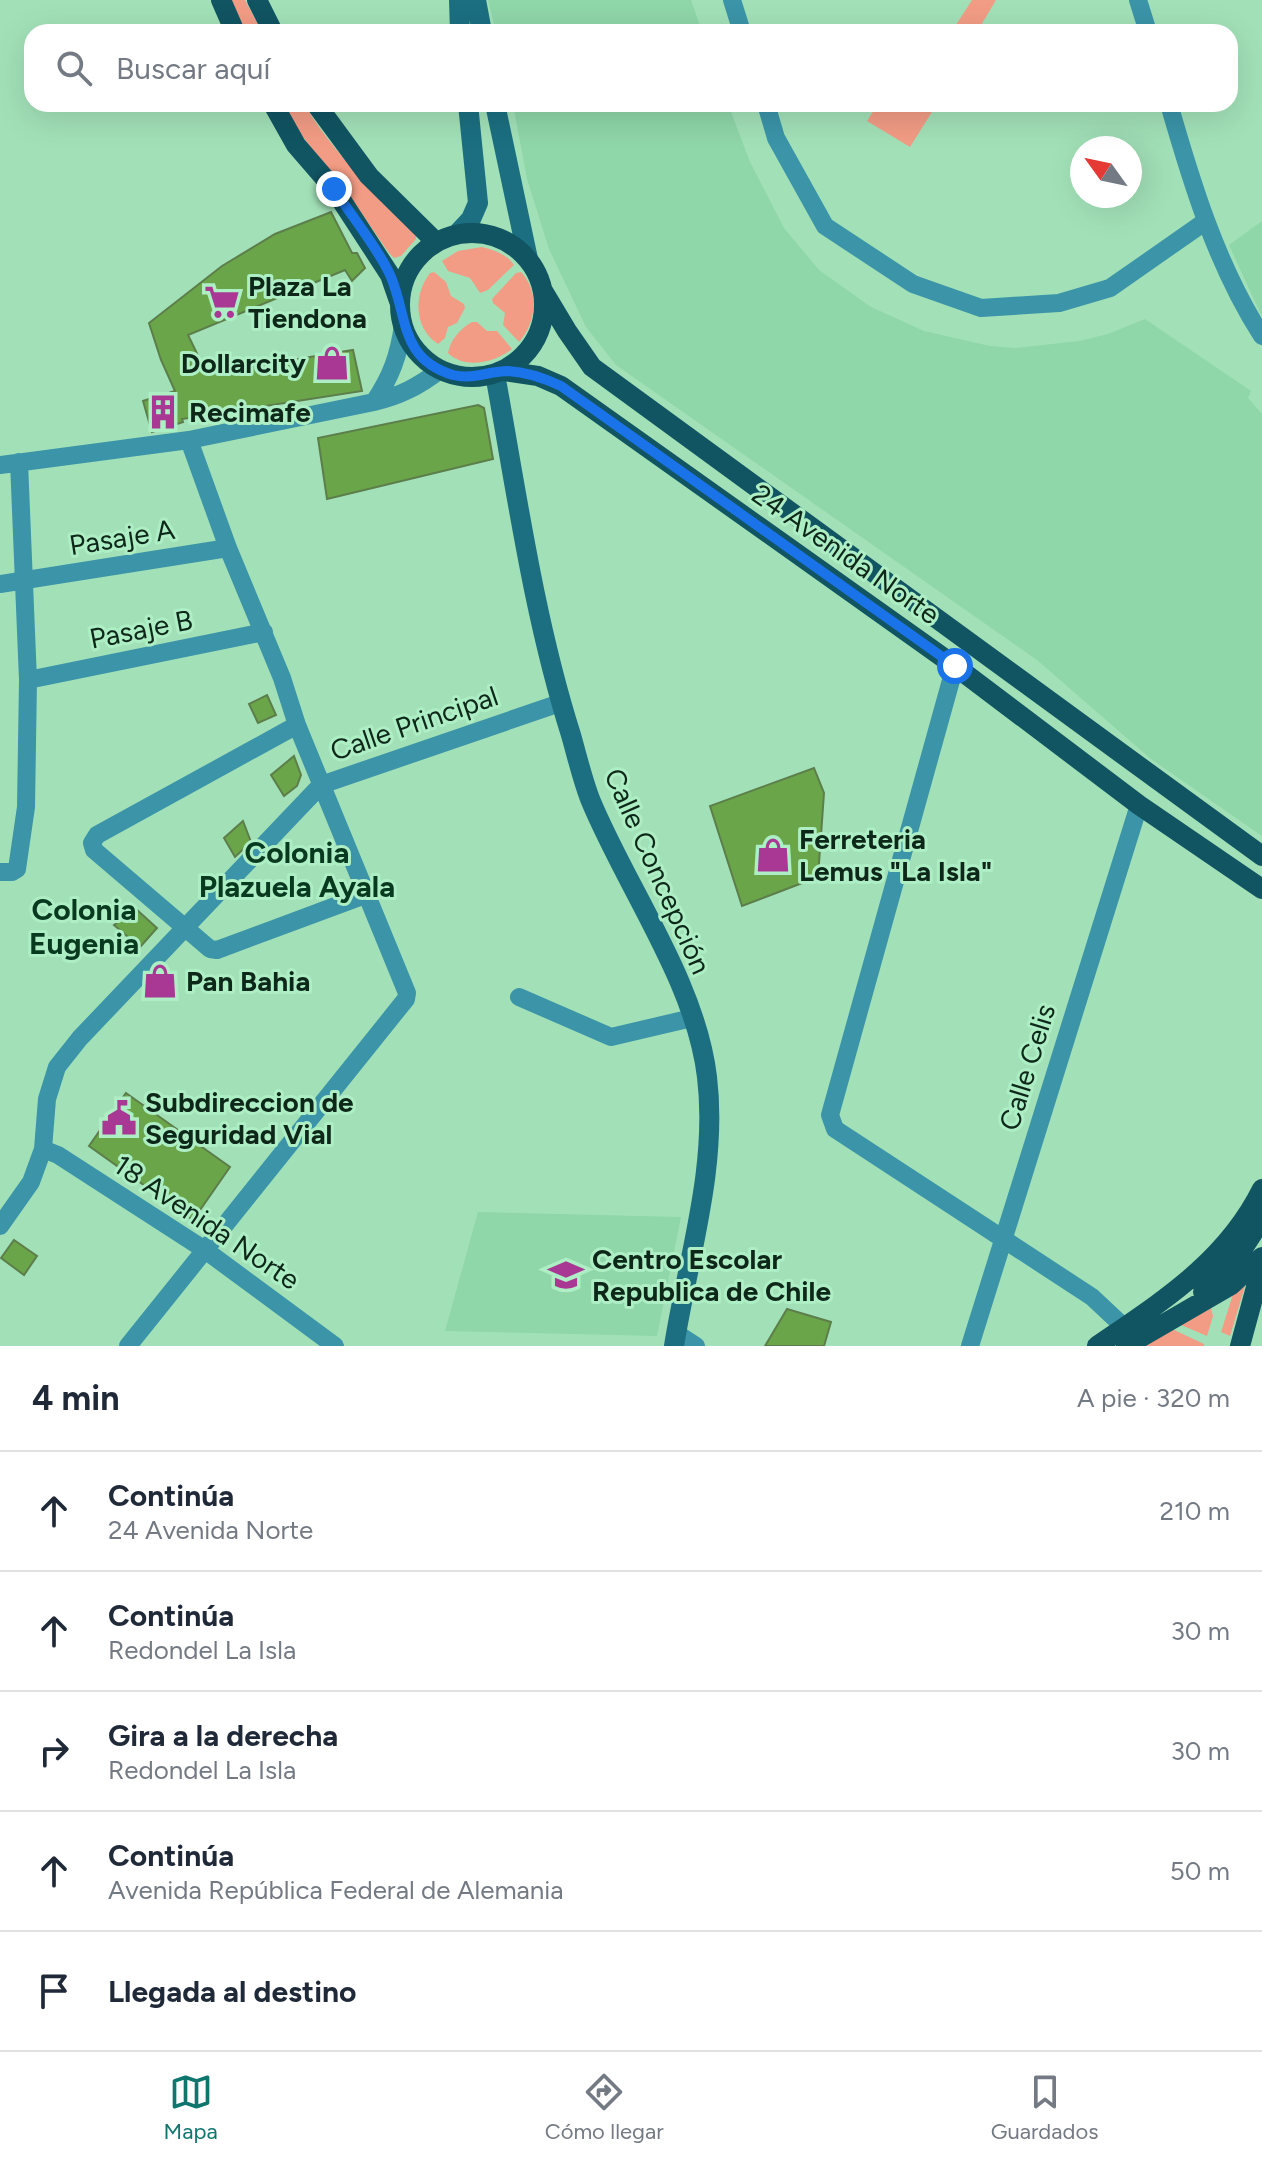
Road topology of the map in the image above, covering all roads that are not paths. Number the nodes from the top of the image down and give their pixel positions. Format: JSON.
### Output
{"nodes":[{"id":1,"x":221,"y":0,"type":"edge"},
{"id":2,"x":257,"y":0,"type":"edge"},
{"id":3,"x":459,"y":0,"type":"edge"},
{"id":4,"x":476,"y":0,"type":"edge"},
{"id":5,"x":732,"y":0,"type":"edge"},
{"id":6,"x":1138,"y":0,"type":"edge"},
{"id":7,"x":232,"y":24,"type":"edge"},
{"id":8,"x":269,"y":24,"type":"edge"},
{"id":9,"x":460,"y":24,"type":"edge"},
{"id":10,"x":480,"y":24,"type":"edge"},
{"id":11,"x":740,"y":24,"type":"edge"},
{"id":12,"x":1146,"y":24,"type":"edge"},
{"id":13,"x":277,"y":112,"type":"edge"},
{"id":14,"x":322,"y":112,"type":"edge"},
{"id":15,"x":469,"y":112,"type":"edge"},
{"id":16,"x":497,"y":112,"type":"edge"},
{"id":17,"x":768,"y":112,"type":"edge"},
{"id":18,"x":1171,"y":112,"type":"edge"},
{"id":19,"x":1206,"y":221,"type":"junction"},
{"id":20,"x":457,"y":234,"type":"junction"},
{"id":21,"x":436,"y":242,"type":"junction"},
{"id":22,"x":528,"y":259,"type":"junction"},
{"id":23,"x":543,"y":291,"type":"junction"},
{"id":24,"x":400,"y":304,"type":"junction"},
{"id":25,"x":403,"y":325,"type":"junction"},
{"id":26,"x":1262,"y":336,"type":"edge"},
{"id":27,"x":440,"y":370,"type":"junction"},
{"id":28,"x":500,"y":372,"type":"junction"},
{"id":29,"x":374,"y":402,"type":"junction"},
{"id":30,"x":189,"y":440,"type":"junction"},
{"id":31,"x":10,"y":463,"type":"edge"},
{"id":32,"x":228,"y":548,"type":"junction"},
{"id":33,"x":25,"y":581,"type":"junction"},
{"id":34,"x":0,"y":584,"type":"edge"},
{"id":35,"x":264,"y":632,"type":"junction"},
{"id":36,"x":955,"y":666,"type":"junction"},
{"id":37,"x":28,"y":680,"type":"junction"},
{"id":38,"x":560,"y":703,"type":"junction"},
{"id":39,"x":297,"y":725,"type":"junction"},
{"id":40,"x":321,"y":785,"type":"junction"},
{"id":41,"x":1139,"y":805,"type":"junction"},
{"id":42,"x":1262,"y":856,"type":"edge"},
{"id":43,"x":0,"y":872,"type":"edge"},
{"id":44,"x":1262,"y":889,"type":"edge"},
{"id":45,"x":365,"y":895,"type":"junction"},
{"id":46,"x":184,"y":928,"type":"junction"},
{"id":47,"x":519,"y":997,"type":"dead end"},
{"id":48,"x":692,"y":1018,"type":"junction"},
{"id":49,"x":43,"y":1149,"type":"junction"},
{"id":50,"x":1262,"y":1189,"type":"edge"},
{"id":51,"x":1262,"y":1219,"type":"edge"},
{"id":52,"x":0,"y":1226,"type":"edge"},
{"id":53,"x":1002,"y":1241,"type":"junction"},
{"id":54,"x":205,"y":1250,"type":"junction"},
{"id":55,"x":1262,"y":1257,"type":"edge"},
{"id":56,"x":1262,"y":1265,"type":"edge"},
{"id":57,"x":1165,"y":1321,"type":"junction"},
{"id":58,"x":1125,"y":1337,"type":"edge"},
{"id":59,"x":675,"y":1340,"type":"edge"},
{"id":60,"x":128,"y":1346,"type":"edge"},
{"id":61,"x":335,"y":1346,"type":"edge"},
{"id":62,"x":696,"y":1346,"type":"edge"},
{"id":63,"x":970,"y":1346,"type":"edge"},
{"id":64,"x":1097,"y":1346,"type":"edge"},
{"id":65,"x":1240,"y":1346,"type":"edge"}],
"edges":[{"from":1,"to":7,"type":"main road"},
{"from":2,"to":8,"type":"main road"},
{"from":3,"to":9,"type":"street"},
{"from":4,"to":10,"type":"street"},
{"from":5,"to":11,"type":"street"},
{"from":6,"to":12,"type":"street"},
{"from":13,"to":24,"type":"main road"},
{"from":14,"to":21,"type":"main road"},
{"from":15,"to":20,"type":"street"},
{"from":16,"to":22,"type":"street"},
{"from":17,"to":19,"type":"street"},
{"from":18,"to":19,"type":"street"},
{"from":19,"to":26,"type":"street"},
{"from":20,"to":21,"type":"main road"},
{"from":20,"to":22,"type":"main road"},
{"from":21,"to":24,"type":"main road"},
{"from":22,"to":23,"type":"main road"},
{"from":23,"to":28,"type":"main road"},
{"from":23,"to":42,"type":"main road","name":"24 Avenida Norte"},
{"from":24,"to":25,"type":"main road"},
{"from":25,"to":27,"type":"main road"},
{"from":25,"to":29,"type":"street"},
{"from":27,"to":28,"type":"main road"},
{"from":27,"to":29,"type":"street"},
{"from":28,"to":36,"type":"main road","name":"24 Avenida Norte"},
{"from":28,"to":38,"type":"street","name":"Calle Concepción"},
{"from":29,"to":30,"type":"street"},
{"from":30,"to":31,"type":"street"},
{"from":30,"to":32,"type":"street"},
{"from":31,"to":33,"type":"street"},
{"from":32,"to":33,"type":"street","name":"Pasaje A"},
{"from":32,"to":35,"type":"street"},
{"from":33,"to":34,"type":"street","name":"Pasaje A"},
{"from":33,"to":37,"type":"street"},
{"from":35,"to":37,"type":"street","name":"Pasaje B"},
{"from":35,"to":39,"type":"street"},
{"from":36,"to":41,"type":"main road","name":"24 Avenida Norte"},
{"from":36,"to":53,"type":"street"},
{"from":37,"to":43,"type":"street"},
{"from":38,"to":40,"type":"street","name":"Calle Principal"},
{"from":38,"to":48,"type":"street","name":"Calle Concepción"},
{"from":39,"to":40,"type":"street"},
{"from":39,"to":46,"type":"street"},
{"from":40,"to":45,"type":"street"},
{"from":40,"to":46,"type":"street","name":"Calle Principal"},
{"from":41,"to":44,"type":"main road","name":"24 Avenida Norte"},
{"from":41,"to":53,"type":"street","name":"Calle Celis"},
{"from":45,"to":46,"type":"street"},
{"from":45,"to":54,"type":"street"},
{"from":46,"to":49,"type":"street","name":"Calle Principal"},
{"from":47,"to":48,"type":"street"},
{"from":48,"to":59,"type":"street","name":"Calle Concepción"},
{"from":49,"to":52,"type":"street","name":"Calle Principal"},
{"from":49,"to":54,"type":"street","name":"18 Avenida Norte"},
{"from":50,"to":58,"type":"main road"},
{"from":51,"to":57,"type":"main road"},
{"from":53,"to":58,"type":"street"},
{"from":53,"to":63,"type":"street","name":"Calle Celis"},
{"from":54,"to":60,"type":"street"},
{"from":54,"to":61,"type":"street","name":"18 Avenida Norte"},
{"from":55,"to":57,"type":"main road"},
{"from":56,"to":65,"type":"main road"},
{"from":57,"to":58,"type":"main road"},
{"from":58,"to":64,"type":"main road"},
{"from":59,"to":62,"type":"street"}]}
